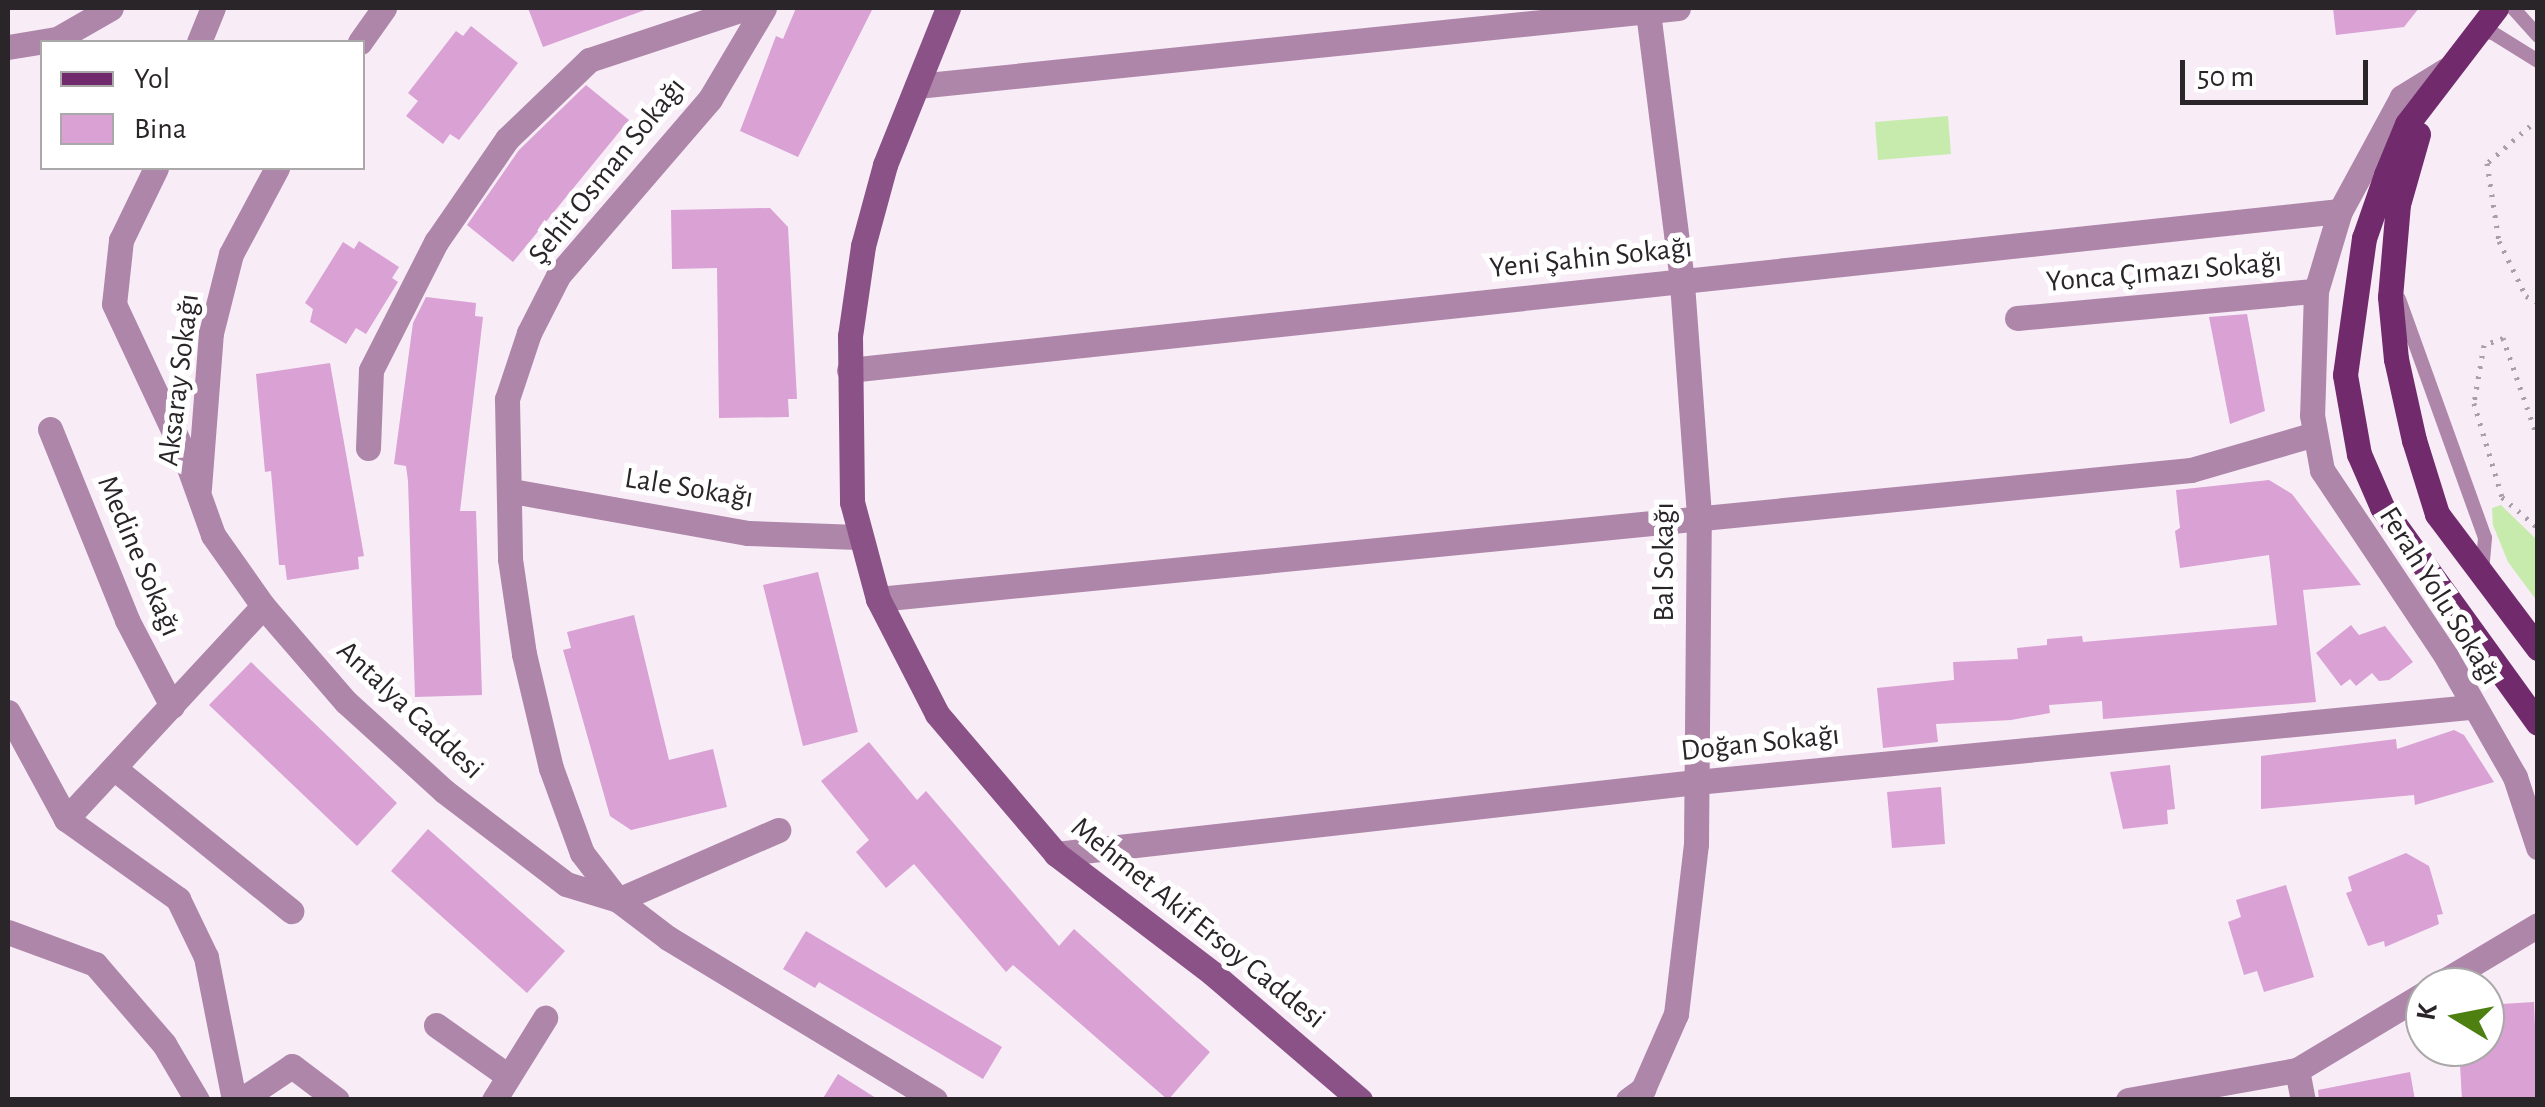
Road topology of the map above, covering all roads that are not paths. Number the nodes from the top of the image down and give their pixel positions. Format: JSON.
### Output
{"nodes":[{"id":1,"x":112,"y":8,"type":"edge"},
{"id":2,"x":213,"y":8,"type":"edge"},
{"id":3,"x":384,"y":8,"type":"edge"},
{"id":4,"x":746,"y":8,"type":"edge"},
{"id":5,"x":764,"y":8,"type":"edge"},
{"id":6,"x":948,"y":8,"type":"edge"},
{"id":7,"x":1678,"y":8,"type":"edge"},
{"id":8,"x":2496,"y":8,"type":"edge"},
{"id":9,"x":2513,"y":8,"type":"edge"},
{"id":10,"x":1648,"y":10,"type":"junction"},
{"id":11,"x":1572,"y":13,"type":"edge"},
{"id":12,"x":2475,"y":30,"type":"junction"},
{"id":13,"x":2538,"y":36,"type":"edge"},
{"id":14,"x":50,"y":40,"type":"edge"},
{"id":15,"x":200,"y":40,"type":"edge"},
{"id":16,"x":361,"y":40,"type":"edge"},
{"id":17,"x":40,"y":41,"type":"edge"},
{"id":18,"x":8,"y":46,"type":"edge"},
{"id":19,"x":2538,"y":60,"type":"edge"},
{"id":20,"x":2446,"y":70,"type":"junction"},
{"id":21,"x":917,"y":86,"type":"junction"},
{"id":22,"x":155,"y":170,"type":"edge"},
{"id":23,"x":276,"y":170,"type":"edge"},
{"id":24,"x":2340,"y":211,"type":"junction"},
{"id":25,"x":2392,"y":275,"type":"junction"},
{"id":26,"x":1682,"y":282,"type":"junction"},
{"id":27,"x":2316,"y":290,"type":"junction"},
{"id":28,"x":2018,"y":318,"type":"dead end"},
{"id":29,"x":849,"y":370,"type":"junction"},
{"id":30,"x":50,"y":429,"type":"dead end"},
{"id":31,"x":2316,"y":434,"type":"junction"},
{"id":32,"x":368,"y":448,"type":"dead end"},
{"id":33,"x":198,"y":492,"type":"junction"},
{"id":34,"x":512,"y":492,"type":"junction"},
{"id":35,"x":1698,"y":515,"type":"junction"},
{"id":36,"x":858,"y":536,"type":"junction"},
{"id":37,"x":2482,"y":578,"type":"junction"},
{"id":38,"x":878,"y":599,"type":"junction"},
{"id":39,"x":263,"y":606,"type":"junction"},
{"id":40,"x":2538,"y":648,"type":"edge"},
{"id":41,"x":2538,"y":665,"type":"edge"},
{"id":42,"x":172,"y":706,"type":"junction"},
{"id":43,"x":2471,"y":706,"type":"junction"},
{"id":44,"x":8,"y":712,"type":"edge"},
{"id":45,"x":2538,"y":724,"type":"edge"},
{"id":46,"x":114,"y":768,"type":"junction"},
{"id":47,"x":1696,"y":782,"type":"junction"},
{"id":48,"x":66,"y":819,"type":"junction"},
{"id":49,"x":778,"y":830,"type":"dead end"},
{"id":50,"x":2538,"y":847,"type":"edge"},
{"id":51,"x":1056,"y":854,"type":"junction"},
{"id":52,"x":618,"y":900,"type":"junction"},
{"id":53,"x":292,"y":911,"type":"dead end"},
{"id":54,"x":2538,"y":925,"type":"edge"},
{"id":55,"x":8,"y":932,"type":"edge"},
{"id":56,"x":2468,"y":967,"type":"edge"},
{"id":57,"x":2405,"y":1005,"type":"edge"},
{"id":58,"x":545,"y":1018,"type":"dead end"},
{"id":59,"x":436,"y":1025,"type":"dead end"},
{"id":60,"x":2297,"y":1070,"type":"junction"},
{"id":61,"x":508,"y":1076,"type":"junction"},
{"id":62,"x":197,"y":1100,"type":"edge"},
{"id":63,"x":237,"y":1100,"type":"edge"},
{"id":64,"x":337,"y":1100,"type":"edge"},
{"id":65,"x":494,"y":1100,"type":"edge"},
{"id":66,"x":936,"y":1100,"type":"edge"},
{"id":67,"x":1360,"y":1100,"type":"edge"},
{"id":68,"x":1628,"y":1100,"type":"edge"},
{"id":69,"x":2128,"y":1100,"type":"edge"},
{"id":70,"x":2303,"y":1100,"type":"edge"}],
"edges":[{"from":1,"to":14,"type":"street"},
{"from":2,"to":15,"type":"street"},
{"from":3,"to":16,"type":"street"},
{"from":4,"to":32,"type":"street"},
{"from":5,"to":34,"type":"street","name":"Şehit Osman Sokağı"},
{"from":6,"to":21,"type":"main road","name":"Mehmet Akif Ersoy Caddesi"},
{"from":7,"to":10,"type":"street"},
{"from":8,"to":12,"type":"main road"},
{"from":9,"to":13,"type":"lane"},
{"from":10,"to":11,"type":"street"},
{"from":10,"to":26,"type":"street","name":"Bal Sokağı"},
{"from":11,"to":21,"type":"street"},
{"from":12,"to":19,"type":"lane"},
{"from":12,"to":20,"type":"main road"},
{"from":17,"to":18,"type":"street"},
{"from":20,"to":24,"type":"street","name":"Ferah Yolu Sokağı"},
{"from":20,"to":25,"type":"main road"},
{"from":20,"to":45,"type":"main road"},
{"from":21,"to":29,"type":"main road","name":"Mehmet Akif Ersoy Caddesi"},
{"from":22,"to":33,"type":"street","name":"Antalya Caddesi"},
{"from":23,"to":33,"type":"street","name":"Aksaray Sokağı"},
{"from":24,"to":26,"type":"street","name":"Yeni Şahin Sokağı"},
{"from":24,"to":27,"type":"street","name":"Ferah Yolu Sokağı"},
{"from":25,"to":37,"type":"lane"},
{"from":25,"to":37,"type":"main road"},
{"from":26,"to":29,"type":"street","name":"Yeni Şahin Sokağı"},
{"from":26,"to":35,"type":"street","name":"Bal Sokağı"},
{"from":27,"to":28,"type":"street","name":"Yonca Çımazı Sokağı"},
{"from":27,"to":31,"type":"street","name":"Ferah Yolu Sokağı"},
{"from":29,"to":36,"type":"main road","name":"Mehmet Akif Ersoy Caddesi"},
{"from":30,"to":42,"type":"street","name":"Medine Sokağı"},
{"from":31,"to":35,"type":"street"},
{"from":31,"to":43,"type":"street","name":"Ferah Yolu Sokağı"},
{"from":33,"to":39,"type":"street","name":"Antalya Caddesi"},
{"from":34,"to":36,"type":"street","name":"Lale Sokağı"},
{"from":34,"to":52,"type":"street","name":"Şehit Osman Sokağı"},
{"from":35,"to":38,"type":"street"},
{"from":35,"to":47,"type":"street","name":"Bal Sokağı"},
{"from":36,"to":38,"type":"main road","name":"Mehmet Akif Ersoy Caddesi"},
{"from":37,"to":40,"type":"main road"},
{"from":37,"to":41,"type":"main road"},
{"from":38,"to":51,"type":"main road","name":"Mehmet Akif Ersoy Caddesi"},
{"from":39,"to":42,"type":"street"},
{"from":39,"to":52,"type":"street","name":"Antalya Caddesi"},
{"from":42,"to":46,"type":"street"},
{"from":43,"to":47,"type":"street","name":"Doğan Sokağı"},
{"from":43,"to":50,"type":"street","name":"Ferah Yolu Sokağı"},
{"from":44,"to":48,"type":"street"},
{"from":46,"to":48,"type":"street"},
{"from":46,"to":53,"type":"street"},
{"from":47,"to":51,"type":"street","name":"Doğan Sokağı"},
{"from":47,"to":68,"type":"street","name":"Bal Sokağı"},
{"from":48,"to":63,"type":"street"},
{"from":49,"to":52,"type":"street"},
{"from":51,"to":67,"type":"main road","name":"Mehmet Akif Ersoy Caddesi"},
{"from":52,"to":66,"type":"street","name":"Antalya Caddesi"},
{"from":54,"to":56,"type":"street"},
{"from":55,"to":62,"type":"street"},
{"from":57,"to":60,"type":"street"},
{"from":58,"to":61,"type":"street"},
{"from":59,"to":61,"type":"street"},
{"from":60,"to":69,"type":"street"},
{"from":60,"to":70,"type":"street"},
{"from":61,"to":65,"type":"street"},
{"from":63,"to":64,"type":"street"}]}
